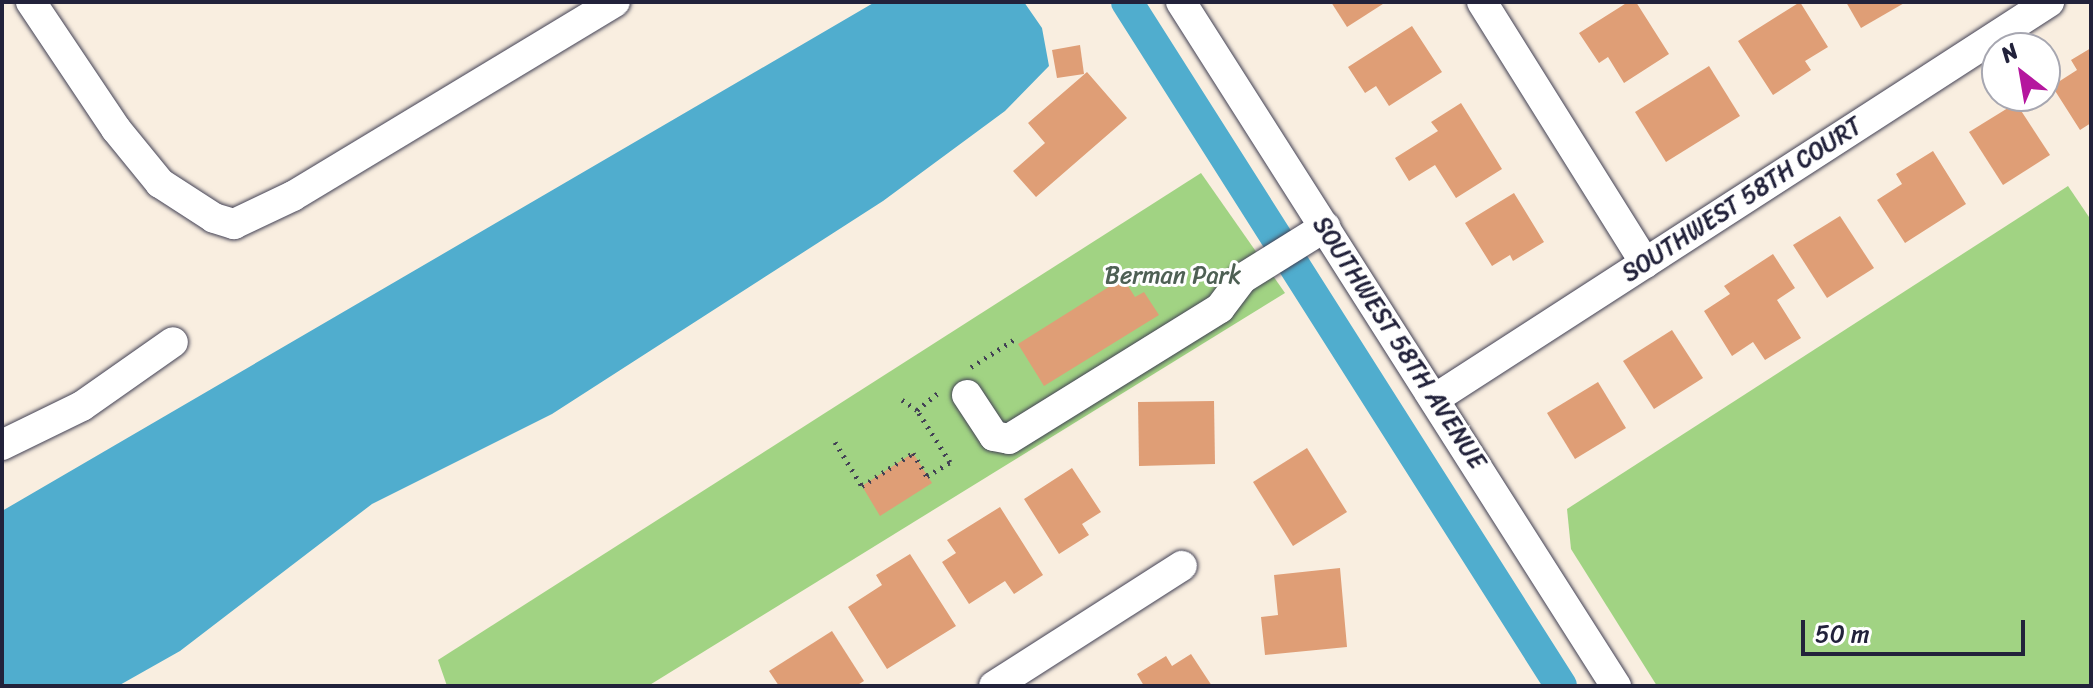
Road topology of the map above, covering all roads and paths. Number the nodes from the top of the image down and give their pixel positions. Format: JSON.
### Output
{"nodes":[{"id":1,"x":31,"y":2,"type":"edge"},
{"id":2,"x":615,"y":2,"type":"edge"},
{"id":3,"x":1181,"y":2,"type":"edge"},
{"id":4,"x":1482,"y":2,"type":"edge"},
{"id":5,"x":2049,"y":2,"type":"edge"},
{"id":6,"x":1319,"y":230,"type":"junction"},
{"id":7,"x":1645,"y":263,"type":"junction"},
{"id":8,"x":173,"y":342,"type":"dead end"},
{"id":9,"x":967,"y":395,"type":"dead end"},
{"id":10,"x":1436,"y":398,"type":"junction"},
{"id":11,"x":902,"y":400,"type":"dead end"},
{"id":12,"x":835,"y":442,"type":"dead end"},
{"id":13,"x":2,"y":445,"type":"edge"},
{"id":14,"x":1182,"y":566,"type":"dead end"},
{"id":15,"x":994,"y":686,"type":"edge"},
{"id":16,"x":1616,"y":686,"type":"edge"}],
"edges":[{"from":1,"to":2,"type":"street"},
{"from":3,"to":6,"type":"street","name":"SOUTHWEST 58TH AVENUE"},
{"from":4,"to":7,"type":"street"},
{"from":5,"to":7,"type":"street","name":"SOUTHWEST 58TH COURT"},
{"from":6,"to":9,"type":"street"},
{"from":6,"to":10,"type":"street","name":"SOUTHWEST 58TH AVENUE"},
{"from":7,"to":10,"type":"street","name":"SOUTHWEST 58TH COURT"},
{"from":8,"to":13,"type":"street"},
{"from":10,"to":16,"type":"street","name":"SOUTHWEST 58TH AVENUE"},
{"from":11,"to":12,"type":"path"},
{"from":14,"to":15,"type":"street"}]}
